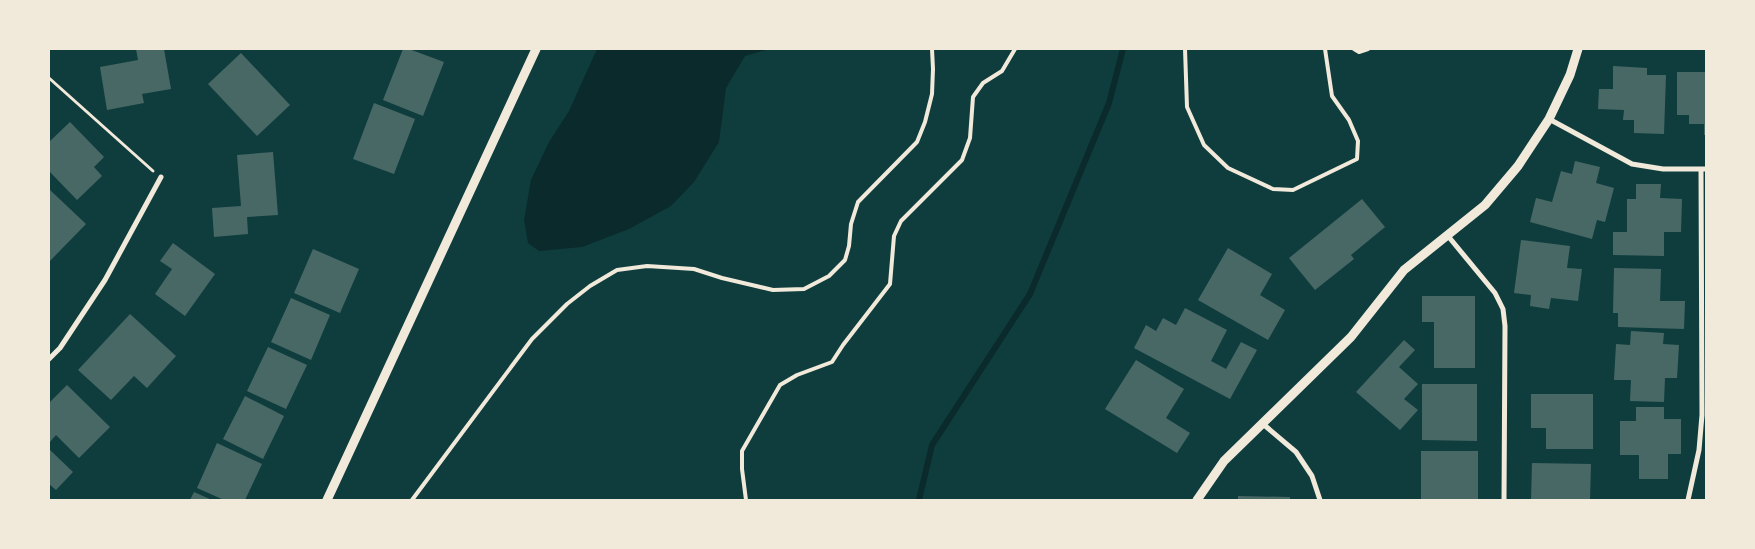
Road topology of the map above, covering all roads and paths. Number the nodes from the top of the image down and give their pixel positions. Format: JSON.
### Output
{"nodes":[{"id":1,"x":536,"y":49,"type":"edge"},
{"id":2,"x":932,"y":49,"type":"edge"},
{"id":3,"x":1014,"y":49,"type":"edge"},
{"id":4,"x":1185,"y":49,"type":"edge"},
{"id":5,"x":1325,"y":49,"type":"edge"},
{"id":6,"x":1354,"y":49,"type":"edge"},
{"id":7,"x":1368,"y":49,"type":"edge"},
{"id":8,"x":1578,"y":49,"type":"edge"},
{"id":9,"x":49,"y":78,"type":"edge"},
{"id":10,"x":1549,"y":119,"type":"junction"},
{"id":11,"x":1704,"y":169,"type":"edge"},
{"id":12,"x":160,"y":177,"type":"joint"},
{"id":13,"x":1448,"y":236,"type":"junction"},
{"id":14,"x":49,"y":359,"type":"edge"},
{"id":15,"x":1263,"y":424,"type":"junction"},
{"id":16,"x":327,"y":500,"type":"edge"},
{"id":17,"x":412,"y":500,"type":"edge"},
{"id":18,"x":746,"y":500,"type":"edge"},
{"id":19,"x":1197,"y":500,"type":"edge"},
{"id":20,"x":1320,"y":500,"type":"edge"},
{"id":21,"x":1504,"y":500,"type":"edge"},
{"id":22,"x":1688,"y":500,"type":"edge"}],
"edges":[{"from":1,"to":16,"type":"street"},
{"from":2,"to":17,"type":"lane"},
{"from":3,"to":18,"type":"lane"},
{"from":4,"to":5,"type":"lane"},
{"from":6,"to":7,"type":"lane"},
{"from":8,"to":10,"type":"street"},
{"from":9,"to":12,"type":"path"},
{"from":10,"to":11,"type":"street"},
{"from":10,"to":13,"type":"street"},
{"from":11,"to":22,"type":"street"},
{"from":12,"to":14,"type":"street"},
{"from":13,"to":15,"type":"street"},
{"from":13,"to":21,"type":"street"},
{"from":15,"to":19,"type":"street"},
{"from":15,"to":20,"type":"street"}]}
